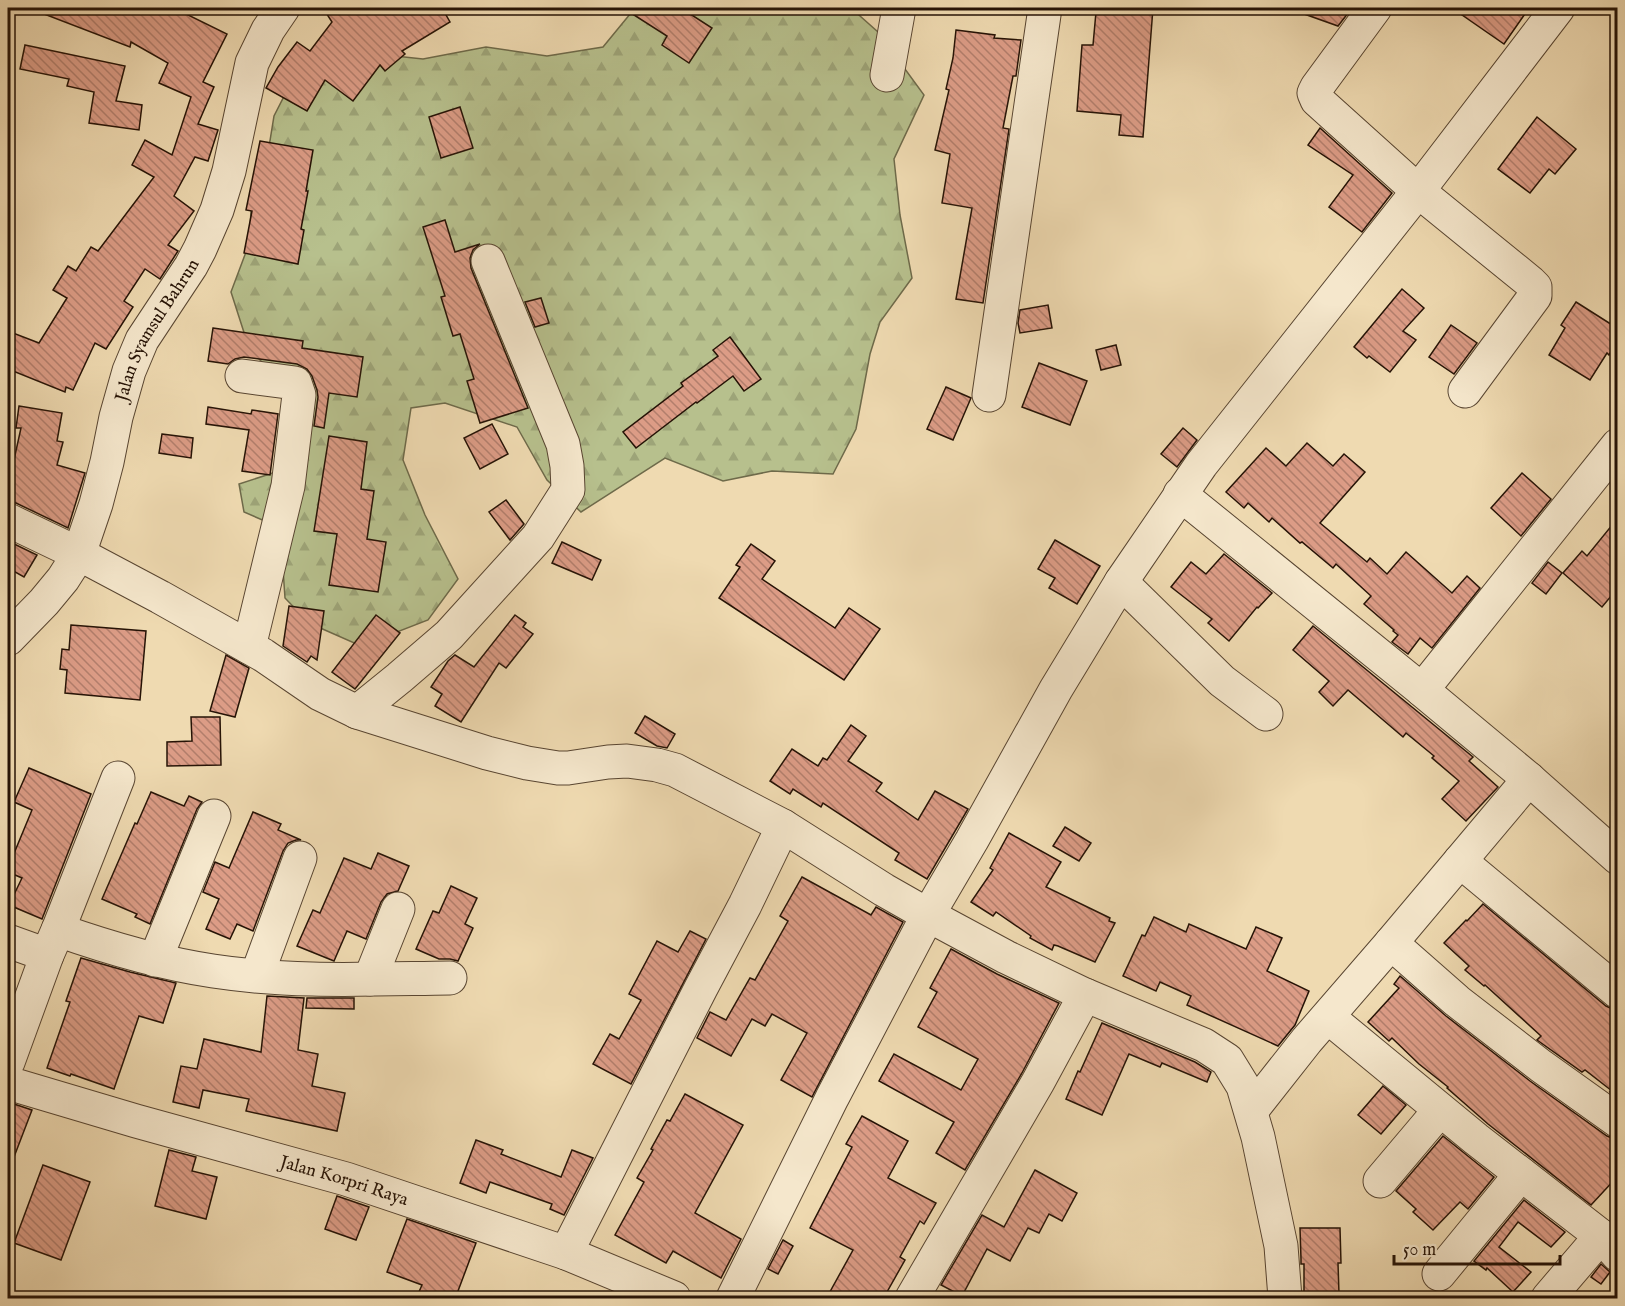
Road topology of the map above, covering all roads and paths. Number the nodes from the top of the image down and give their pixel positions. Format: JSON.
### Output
{"nodes":[{"id":1,"x":283,"y":8,"type":"edge"},
{"id":2,"x":899,"y":8,"type":"edge"},
{"id":3,"x":1045,"y":8,"type":"edge"},
{"id":4,"x":1375,"y":8,"type":"edge"},
{"id":5,"x":1558,"y":8,"type":"edge"},
{"id":6,"x":887,"y":75,"type":"dead end"},
{"id":7,"x":1418,"y":192,"type":"junction"},
{"id":8,"x":488,"y":261,"type":"dead end"},
{"id":9,"x":242,"y":376,"type":"dead end"},
{"id":10,"x":1465,"y":391,"type":"dead end"},
{"id":11,"x":989,"y":394,"type":"dead end"},
{"id":12,"x":1617,"y":445,"type":"edge"},
{"id":13,"x":1180,"y":494,"type":"junction"},
{"id":14,"x":8,"y":520,"type":"edge"},
{"id":15,"x":79,"y":554,"type":"junction"},
{"id":16,"x":1120,"y":582,"type":"junction"},
{"id":17,"x":8,"y":639,"type":"edge"},
{"id":18,"x":249,"y":647,"type":"junction"},
{"id":19,"x":1422,"y":690,"type":"junction"},
{"id":20,"x":357,"y":712,"type":"junction"},
{"id":21,"x":1266,"y":714,"type":"dead end"},
{"id":22,"x":118,"y":778,"type":"dead end"},
{"id":23,"x":1529,"y":778,"type":"junction"},
{"id":24,"x":214,"y":816,"type":"dead end"},
{"id":25,"x":783,"y":826,"type":"junction"},
{"id":26,"x":300,"y":858,"type":"dead end"},
{"id":27,"x":1617,"y":858,"type":"edge"},
{"id":28,"x":1460,"y":861,"type":"junction"},
{"id":29,"x":398,"y":909,"type":"dead end"},
{"id":30,"x":928,"y":915,"type":"junction"},
{"id":31,"x":8,"y":941,"type":"edge"},
{"id":32,"x":52,"y":943,"type":"junction"},
{"id":33,"x":1391,"y":943,"type":"junction"},
{"id":34,"x":155,"y":960,"type":"junction"},
{"id":35,"x":256,"y":975,"type":"junction"},
{"id":36,"x":450,"y":978,"type":"dead end"},
{"id":37,"x":370,"y":979,"type":"junction"},
{"id":38,"x":1617,"y":992,"type":"edge"},
{"id":39,"x":1085,"y":995,"type":"junction"},
{"id":40,"x":1328,"y":1017,"type":"junction"},
{"id":41,"x":8,"y":1062,"type":"edge"},
{"id":42,"x":8,"y":1083,"type":"edge"},
{"id":43,"x":1440,"y":1110,"type":"junction"},
{"id":44,"x":1251,"y":1111,"type":"junction"},
{"id":45,"x":1617,"y":1121,"type":"edge"},
{"id":46,"x":1521,"y":1174,"type":"junction"},
{"id":47,"x":1380,"y":1181,"type":"dead end"},
{"id":48,"x":1609,"y":1245,"type":"edge"},
{"id":49,"x":566,"y":1253,"type":"junction"},
{"id":50,"x":1439,"y":1274,"type":"dead end"},
{"id":51,"x":674,"y":1299,"type":"edge"},
{"id":52,"x":733,"y":1299,"type":"edge"},
{"id":53,"x":912,"y":1299,"type":"edge"},
{"id":54,"x":1285,"y":1299,"type":"edge"},
{"id":55,"x":1548,"y":1299,"type":"edge"}],
"edges":[{"from":1,"to":15,"type":"street","name":"Jalan Syamsul Bahrun"},
{"from":2,"to":6,"type":"street"},
{"from":3,"to":11,"type":"street"},
{"from":4,"to":7,"type":"street"},
{"from":5,"to":7,"type":"street"},
{"from":7,"to":10,"type":"street"},
{"from":7,"to":13,"type":"street"},
{"from":8,"to":20,"type":"street"},
{"from":9,"to":18,"type":"street"},
{"from":12,"to":19,"type":"street"},
{"from":13,"to":16,"type":"street"},
{"from":13,"to":19,"type":"street"},
{"from":14,"to":15,"type":"street"},
{"from":15,"to":17,"type":"street","name":"Jalan Syamsul Bahrun"},
{"from":15,"to":18,"type":"street"},
{"from":16,"to":21,"type":"street"},
{"from":16,"to":30,"type":"street"},
{"from":18,"to":20,"type":"street"},
{"from":19,"to":23,"type":"street"},
{"from":20,"to":25,"type":"street"},
{"from":22,"to":32,"type":"street"},
{"from":23,"to":27,"type":"street"},
{"from":23,"to":28,"type":"street"},
{"from":24,"to":34,"type":"street"},
{"from":25,"to":30,"type":"street"},
{"from":25,"to":49,"type":"street"},
{"from":26,"to":35,"type":"street"},
{"from":28,"to":33,"type":"street"},
{"from":28,"to":38,"type":"street"},
{"from":29,"to":37,"type":"street"},
{"from":30,"to":39,"type":"street"},
{"from":30,"to":52,"type":"street"},
{"from":31,"to":32,"type":"street"},
{"from":32,"to":34,"type":"street"},
{"from":32,"to":41,"type":"street"},
{"from":33,"to":40,"type":"street"},
{"from":33,"to":45,"type":"street"},
{"from":34,"to":35,"type":"street"},
{"from":35,"to":37,"type":"street"},
{"from":36,"to":37,"type":"street"},
{"from":39,"to":44,"type":"street"},
{"from":39,"to":53,"type":"street"},
{"from":40,"to":43,"type":"street"},
{"from":40,"to":44,"type":"street"},
{"from":42,"to":49,"type":"street","name":"Jalan Korpri Raya"},
{"from":43,"to":46,"type":"street"},
{"from":43,"to":47,"type":"street"},
{"from":44,"to":54,"type":"street"},
{"from":46,"to":48,"type":"street"},
{"from":46,"to":50,"type":"street"},
{"from":48,"to":55,"type":"street"},
{"from":49,"to":51,"type":"street","name":"Jalan Korpri Raya"}]}
